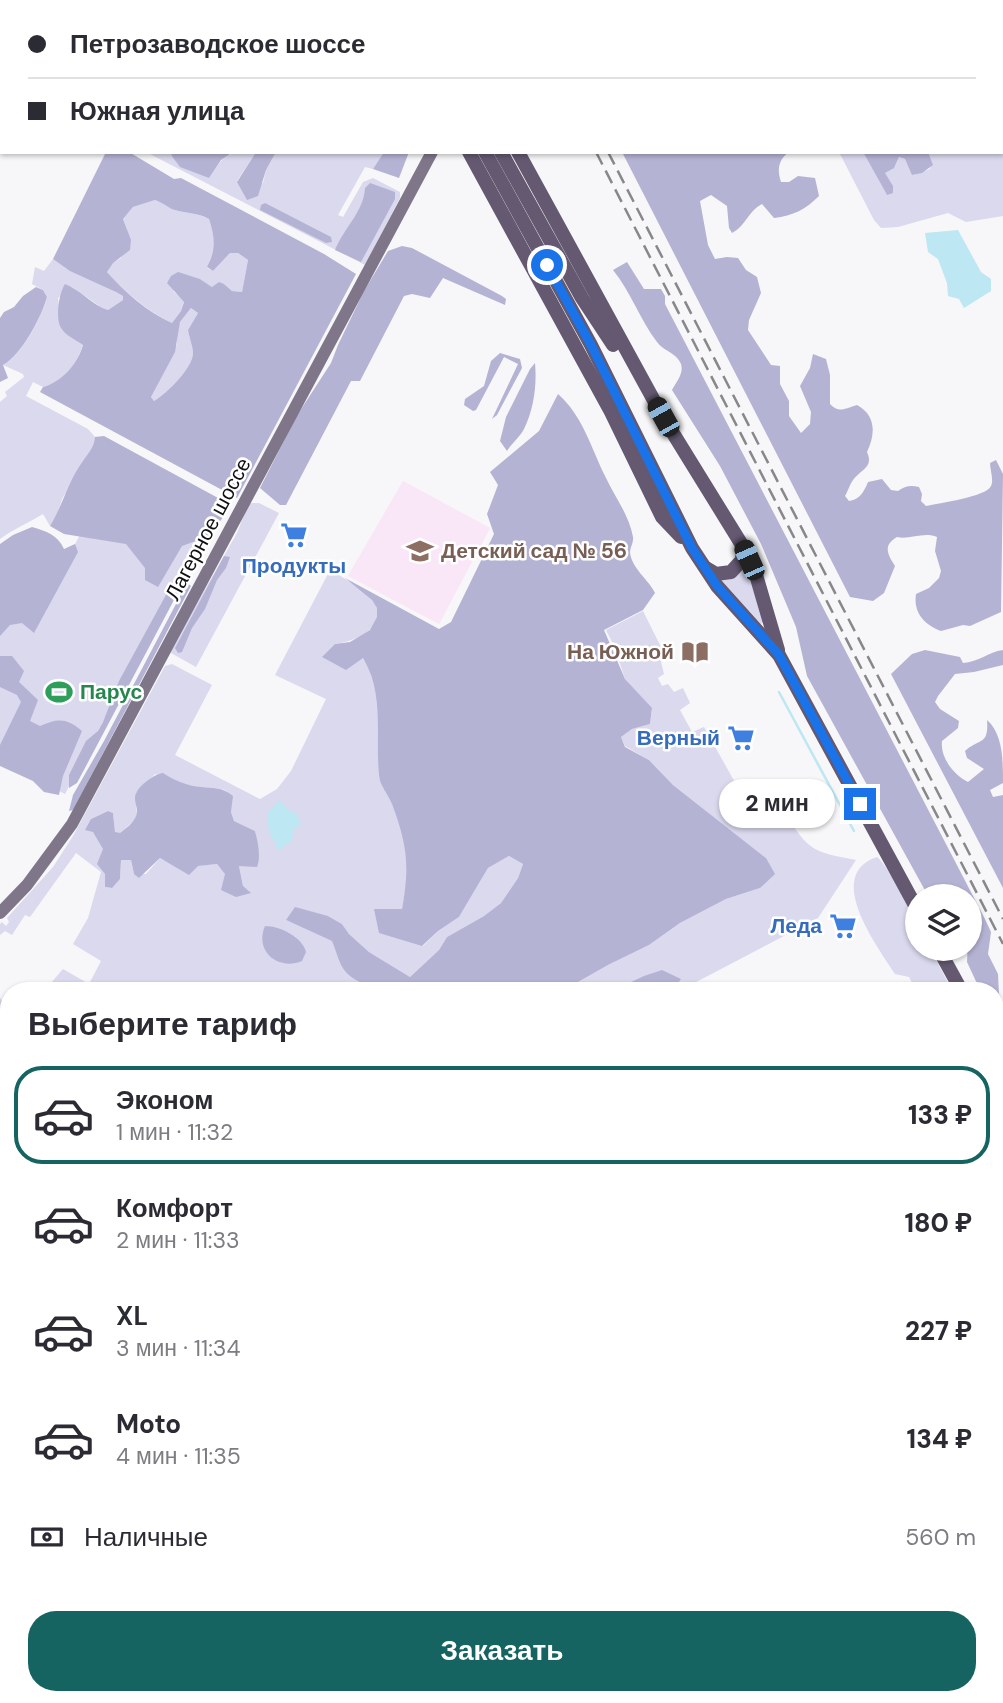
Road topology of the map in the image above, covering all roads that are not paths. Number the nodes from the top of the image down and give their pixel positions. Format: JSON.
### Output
{"nodes":[{"id":1,"x":431,"y":154,"type":"edge"},
{"id":2,"x":470,"y":154,"type":"edge"},
{"id":3,"x":486,"y":154,"type":"edge"},
{"id":4,"x":502,"y":154,"type":"edge"},
{"id":5,"x":519,"y":154,"type":"edge"},
{"id":6,"x":663,"y":417,"type":"junction"},
{"id":7,"x":742,"y":545,"type":"junction"},
{"id":8,"x":692,"y":548,"type":"junction"},
{"id":9,"x":703,"y":565,"type":"junction"},
{"id":10,"x":779,"y":655,"type":"junction"},
{"id":11,"x":905,"y":887,"type":"edge"},
{"id":12,"x":0,"y":913,"type":"edge"},
{"id":13,"x":945,"y":961,"type":"edge"},
{"id":14,"x":957,"y":982,"type":"edge"}],
"edges":[{"from":1,"to":12,"type":"street","name":"Лагерное шоссе"},
{"from":2,"to":8,"type":"main road"},
{"from":3,"to":8,"type":"main road"},
{"from":4,"to":6,"type":"main road"},
{"from":5,"to":6,"type":"main road"},
{"from":6,"to":7,"type":"main road"},
{"from":7,"to":9,"type":"main road"},
{"from":7,"to":10,"type":"main road"},
{"from":8,"to":9,"type":"main road"},
{"from":9,"to":10,"type":"main road"},
{"from":10,"to":11,"type":"main road"},
{"from":13,"to":14,"type":"main road"}]}
